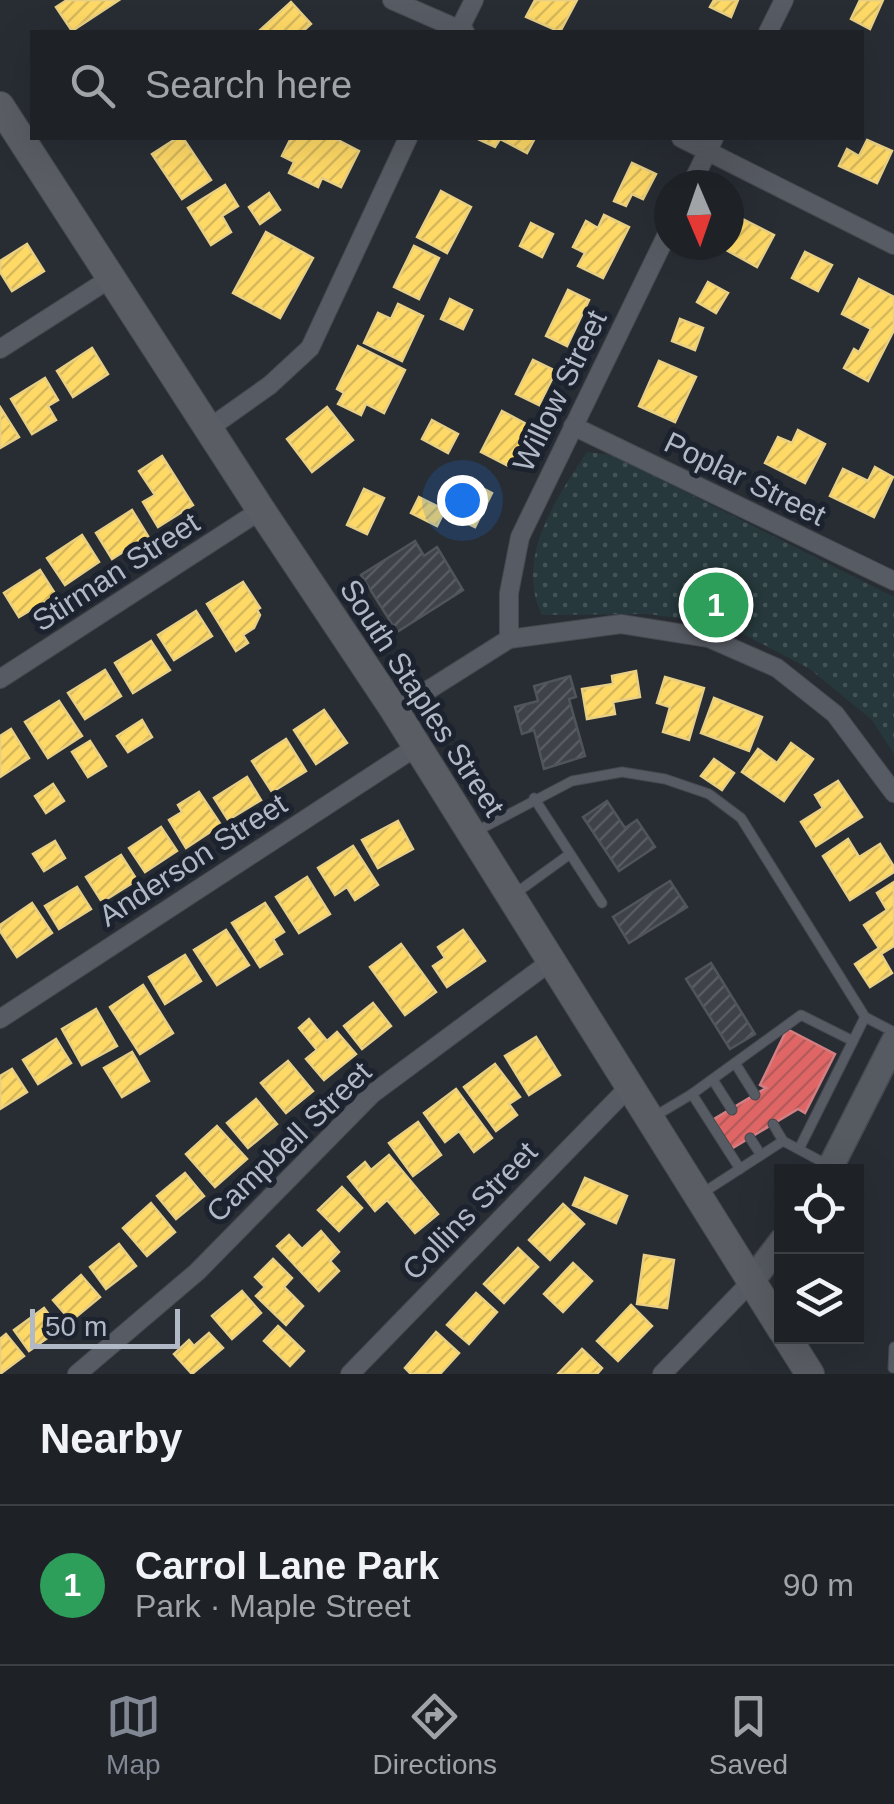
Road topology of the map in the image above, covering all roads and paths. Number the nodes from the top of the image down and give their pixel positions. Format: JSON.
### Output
{"nodes":[{"id":1,"x":392,"y":0,"type":"edge"},
{"id":2,"x":474,"y":0,"type":"edge"},
{"id":3,"x":784,"y":0,"type":"edge"},
{"id":4,"x":457,"y":30,"type":"edge"},
{"id":5,"x":462,"y":30,"type":"edge"},
{"id":6,"x":769,"y":30,"type":"edge"},
{"id":7,"x":0,"y":106,"type":"edge"},
{"id":8,"x":407,"y":140,"type":"edge"},
{"id":9,"x":711,"y":144,"type":"edge"},
{"id":10,"x":698,"y":170,"type":"edge"},
{"id":11,"x":894,"y":245,"type":"edge"},
{"id":12,"x":654,"y":260,"type":"edge"},
{"id":13,"x":111,"y":278,"type":"junction"},
{"id":14,"x":0,"y":349,"type":"edge"},
{"id":15,"x":573,"y":426,"type":"junction"},
{"id":16,"x":208,"y":428,"type":"junction"},
{"id":17,"x":261,"y":510,"type":"junction"},
{"id":18,"x":894,"y":582,"type":"edge"},
{"id":19,"x":509,"y":639,"type":"junction"},
{"id":20,"x":0,"y":679,"type":"edge"},
{"id":21,"x":395,"y":711,"type":"junction"},
{"id":22,"x":416,"y":747,"type":"junction"},
{"id":23,"x":894,"y":793,"type":"edge"},
{"id":24,"x":534,"y":798,"type":"junction"},
{"id":25,"x":470,"y":835,"type":"junction"},
{"id":26,"x":570,"y":854,"type":"junction"},
{"id":27,"x":510,"y":897,"type":"junction"},
{"id":28,"x":602,"y":903,"type":"dead end"},
{"id":29,"x":550,"y":962,"type":"junction"},
{"id":30,"x":865,"y":1017,"type":"junction"},
{"id":31,"x":0,"y":1019,"type":"edge"},
{"id":32,"x":894,"y":1032,"type":"edge"},
{"id":33,"x":852,"y":1041,"type":"junction"},
{"id":34,"x":894,"y":1042,"type":"edge"},
{"id":35,"x":735,"y":1063,"type":"junction"},
{"id":36,"x":713,"y":1080,"type":"junction"},
{"id":37,"x":628,"y":1087,"type":"junction"},
{"id":38,"x":692,"y":1094,"type":"junction"},
{"id":39,"x":755,"y":1095,"type":"dead end"},
{"id":40,"x":732,"y":1110,"type":"dead end"},
{"id":41,"x":648,"y":1119,"type":"junction"},
{"id":42,"x":773,"y":1124,"type":"dead end"},
{"id":43,"x":750,"y":1138,"type":"dead end"},
{"id":44,"x":784,"y":1141,"type":"junction"},
{"id":45,"x":798,"y":1149,"type":"junction"},
{"id":46,"x":761,"y":1155,"type":"junction"},
{"id":47,"x":822,"y":1164,"type":"edge"},
{"id":48,"x":833,"y":1164,"type":"edge"},
{"id":49,"x":740,"y":1169,"type":"junction"},
{"id":50,"x":696,"y":1196,"type":"junction"},
{"id":51,"x":774,"y":1252,"type":"edge"},
{"id":52,"x":750,"y":1283,"type":"junction"},
{"id":53,"x":774,"y":1319,"type":"edge"},
{"id":54,"x":790,"y":1344,"type":"edge"},
{"id":55,"x":894,"y":1347,"type":"edge"},
{"id":56,"x":894,"y":1368,"type":"edge"},
{"id":57,"x":77,"y":1374,"type":"edge"},
{"id":58,"x":350,"y":1374,"type":"edge"},
{"id":59,"x":662,"y":1374,"type":"edge"},
{"id":60,"x":810,"y":1374,"type":"edge"},
{"id":61,"x":885,"y":1374,"type":"edge"}],
"edges":[{"from":1,"to":4,"type":"street"},
{"from":2,"to":5,"type":"street"},
{"from":3,"to":6,"type":"street"},
{"from":7,"to":13,"type":"main road","name":"South Staples Street"},
{"from":8,"to":16,"type":"street"},
{"from":9,"to":10,"type":"street"},
{"from":9,"to":11,"type":"street"},
{"from":12,"to":15,"type":"street","name":"Willow Street"},
{"from":13,"to":14,"type":"street"},
{"from":13,"to":16,"type":"main road","name":"South Staples Street"},
{"from":15,"to":18,"type":"street","name":"Poplar Street"},
{"from":15,"to":19,"type":"street","name":"Willow Street"},
{"from":16,"to":17,"type":"main road","name":"South Staples Street"},
{"from":17,"to":20,"type":"street","name":"Stirman Street"},
{"from":17,"to":21,"type":"main road","name":"South Staples Street"},
{"from":19,"to":21,"type":"street"},
{"from":19,"to":23,"type":"street"},
{"from":21,"to":22,"type":"main road","name":"South Staples Street"},
{"from":22,"to":25,"type":"main road","name":"South Staples Street"},
{"from":22,"to":31,"type":"street","name":"Anderson Street"},
{"from":24,"to":25,"type":"lane"},
{"from":24,"to":26,"type":"lane"},
{"from":24,"to":30,"type":"lane"},
{"from":25,"to":27,"type":"main road","name":"South Staples Street"},
{"from":26,"to":27,"type":"lane"},
{"from":26,"to":28,"type":"lane"},
{"from":27,"to":29,"type":"main road","name":"South Staples Street"},
{"from":29,"to":37,"type":"main road","name":"South Staples Street"},
{"from":29,"to":57,"type":"street","name":"Campbell Street"},
{"from":30,"to":32,"type":"lane"},
{"from":30,"to":33,"type":"lane"},
{"from":33,"to":35,"type":"lane"},
{"from":33,"to":45,"type":"lane"},
{"from":34,"to":48,"type":"street"},
{"from":35,"to":36,"type":"lane"},
{"from":35,"to":39,"type":"lane"},
{"from":36,"to":38,"type":"lane"},
{"from":36,"to":40,"type":"lane"},
{"from":37,"to":41,"type":"main road","name":"South Staples Street"},
{"from":37,"to":58,"type":"street","name":"Collins Street"},
{"from":38,"to":41,"type":"lane"},
{"from":38,"to":49,"type":"lane"},
{"from":41,"to":50,"type":"main road","name":"South Staples Street"},
{"from":42,"to":44,"type":"lane"},
{"from":43,"to":46,"type":"lane"},
{"from":44,"to":45,"type":"lane"},
{"from":44,"to":46,"type":"lane"},
{"from":45,"to":47,"type":"lane"},
{"from":46,"to":49,"type":"lane"},
{"from":49,"to":50,"type":"lane"},
{"from":50,"to":52,"type":"main road","name":"South Staples Street"},
{"from":51,"to":52,"type":"street"},
{"from":52,"to":53,"type":"main road","name":"South Staples Street"},
{"from":52,"to":59,"type":"street"},
{"from":54,"to":60,"type":"main road","name":"South Staples Street"},
{"from":55,"to":56,"type":"lane"},
{"from":56,"to":61,"type":"lane"}]}
